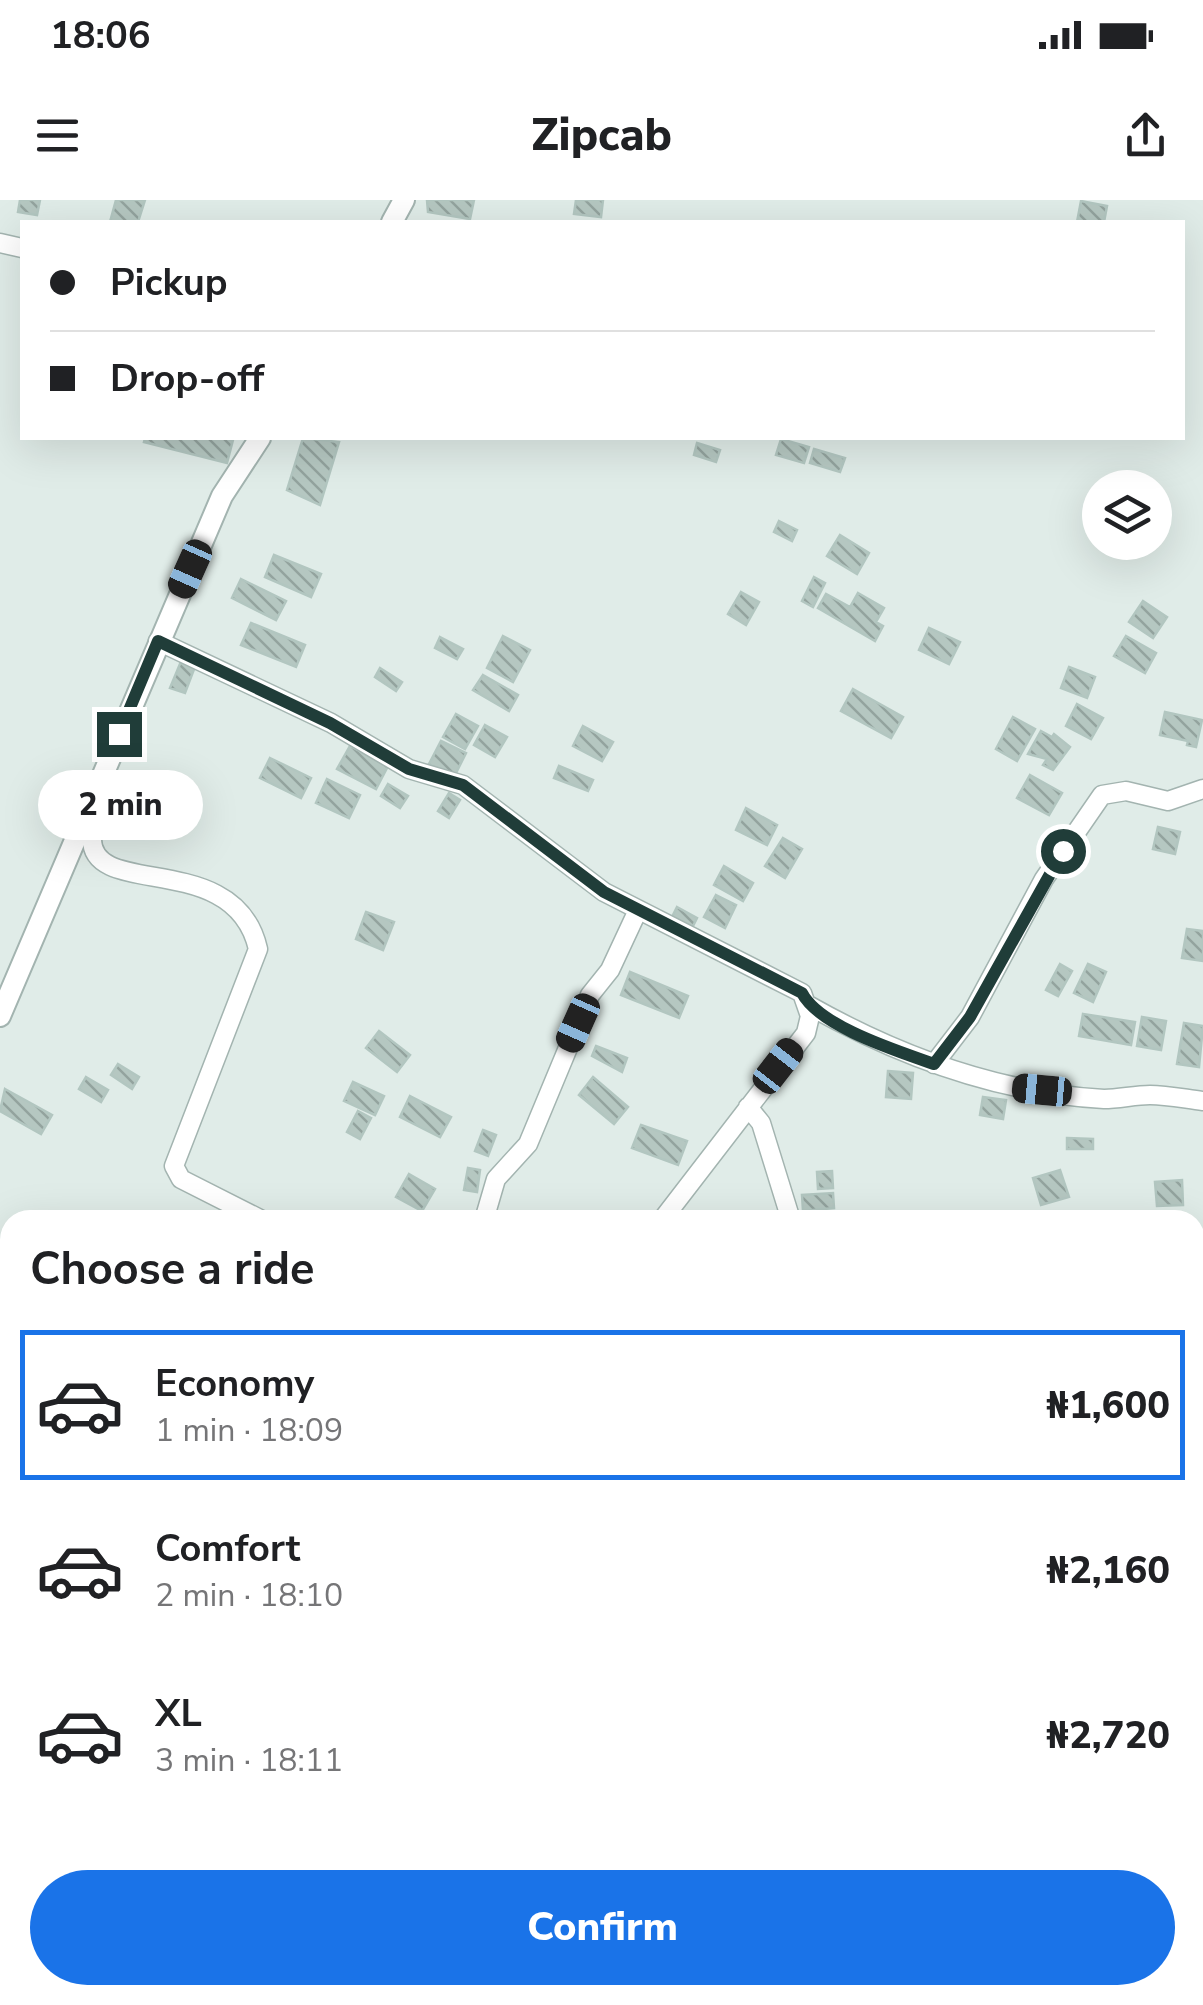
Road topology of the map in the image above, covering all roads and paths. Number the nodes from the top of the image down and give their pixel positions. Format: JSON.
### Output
{"nodes":[{"id":1,"x":259,"y":440,"type":"edge"},
{"id":2,"x":158,"y":641,"type":"junction"},
{"id":3,"x":1203,"y":789,"type":"edge"},
{"id":4,"x":93,"y":796,"type":"junction"},
{"id":5,"x":638,"y":910,"type":"junction"},
{"id":6,"x":808,"y":1006,"type":"junction"},
{"id":7,"x":0,"y":1016,"type":"edge"},
{"id":8,"x":934,"y":1064,"type":"junction"},
{"id":9,"x":1203,"y":1101,"type":"edge"},
{"id":10,"x":748,"y":1107,"type":"junction"},
{"id":11,"x":242,"y":1210,"type":"edge"},
{"id":12,"x":487,"y":1210,"type":"edge"},
{"id":13,"x":670,"y":1210,"type":"edge"},
{"id":14,"x":787,"y":1210,"type":"edge"}],
"edges":[{"from":1,"to":2,"type":"street"},
{"from":2,"to":4,"type":"street"},
{"from":2,"to":5,"type":"street"},
{"from":3,"to":8,"type":"street"},
{"from":4,"to":7,"type":"street"},
{"from":4,"to":11,"type":"street"},
{"from":5,"to":6,"type":"street"},
{"from":5,"to":12,"type":"street"},
{"from":6,"to":8,"type":"street"},
{"from":6,"to":10,"type":"street"},
{"from":8,"to":9,"type":"street"},
{"from":10,"to":13,"type":"street"},
{"from":10,"to":14,"type":"street"}]}
